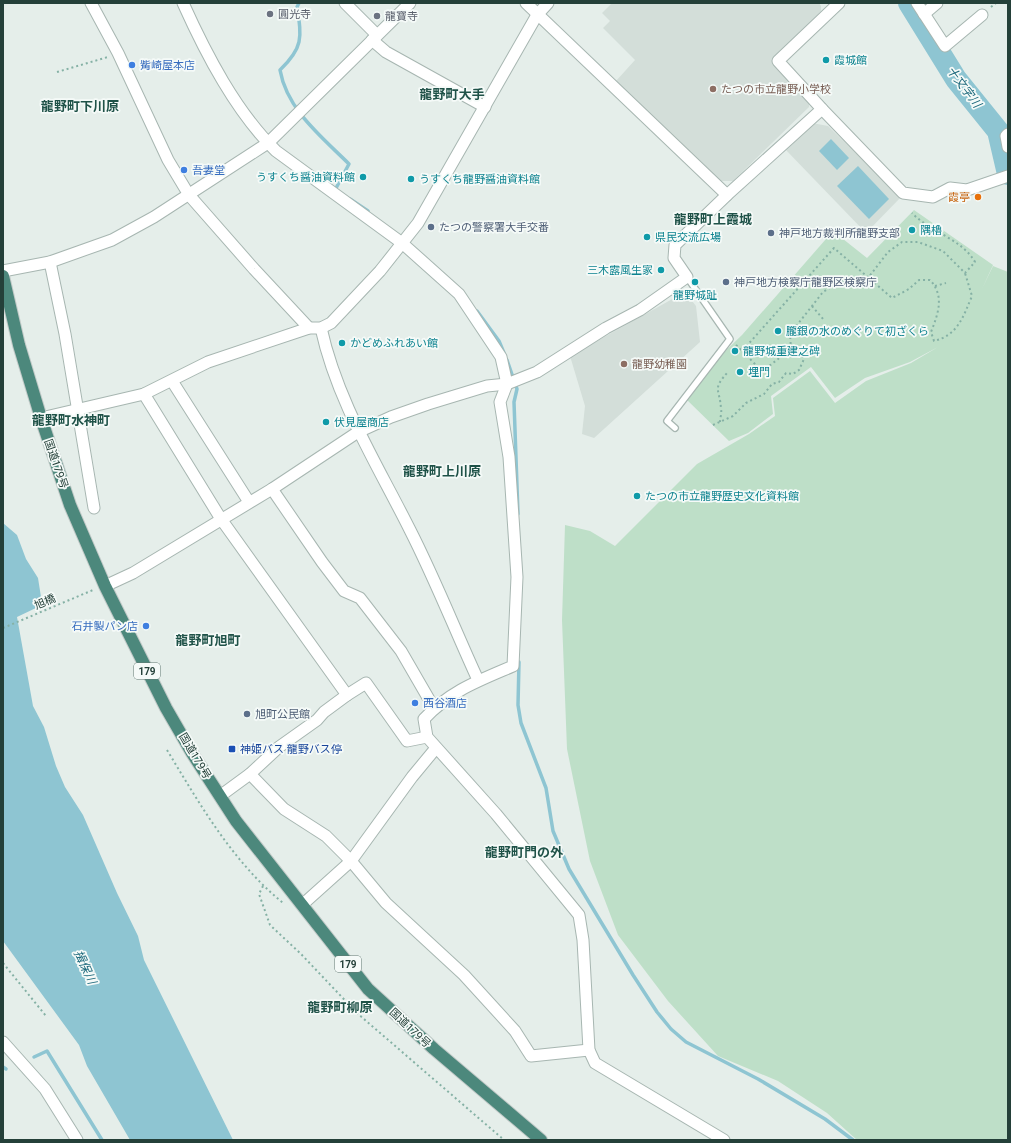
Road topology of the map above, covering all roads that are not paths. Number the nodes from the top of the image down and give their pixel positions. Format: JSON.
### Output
{"nodes":[{"id":1,"x":91,"y":3,"type":"edge"},
{"id":2,"x":183,"y":3,"type":"edge"},
{"id":3,"x":345,"y":3,"type":"edge"},
{"id":4,"x":410,"y":3,"type":"edge"},
{"id":5,"x":526,"y":3,"type":"edge"},
{"id":6,"x":548,"y":3,"type":"edge"},
{"id":7,"x":839,"y":3,"type":"edge"},
{"id":8,"x":918,"y":3,"type":"edge"},
{"id":9,"x":937,"y":3,"type":"edge"},
{"id":10,"x":827,"y":7,"type":"edge"},
{"id":11,"x":986,"y":12,"type":"road end"},
{"id":12,"x":924,"y":14,"type":"junction"},
{"id":13,"x":537,"y":15,"type":"junction"},
{"id":14,"x":375,"y":38,"type":"junction"},
{"id":15,"x":485,"y":107,"type":"junction"},
{"id":16,"x":822,"y":109,"type":"junction"},
{"id":17,"x":1008,"y":134,"type":"edge"},
{"id":18,"x":268,"y":143,"type":"junction"},
{"id":19,"x":1008,"y":147,"type":"edge"},
{"id":20,"x":1005,"y":178,"type":"edge"},
{"id":21,"x":189,"y":195,"type":"junction"},
{"id":22,"x":727,"y":195,"type":"junction"},
{"id":23,"x":405,"y":240,"type":"junction"},
{"id":24,"x":50,"y":262,"type":"junction"},
{"id":25,"x":3,"y":271,"type":"edge"},
{"id":26,"x":3,"y":276,"type":"edge"},
{"id":27,"x":687,"y":277,"type":"junction"},
{"id":28,"x":315,"y":328,"type":"junction"},
{"id":29,"x":172,"y":381,"type":"junction"},
{"id":30,"x":507,"y":384,"type":"junction"},
{"id":31,"x":144,"y":394,"type":"junction"},
{"id":32,"x":78,"y":409,"type":"junction"},
{"id":33,"x":41,"y":418,"type":"junction"},
{"id":34,"x":675,"y":428,"type":"dead end"},
{"id":35,"x":358,"y":432,"type":"junction"},
{"id":36,"x":272,"y":489,"type":"junction"},
{"id":37,"x":249,"y":502,"type":"junction"},
{"id":38,"x":94,"y":508,"type":"dead end"},
{"id":39,"x":221,"y":519,"type":"junction"},
{"id":40,"x":99,"y":588,"type":"junction"},
{"id":41,"x":478,"y":680,"type":"junction"},
{"id":42,"x":348,"y":695,"type":"junction"},
{"id":43,"x":434,"y":708,"type":"junction"},
{"id":44,"x":427,"y":737,"type":"junction"},
{"id":45,"x":436,"y":748,"type":"junction"},
{"id":46,"x":250,"y":774,"type":"junction"},
{"id":47,"x":220,"y":796,"type":"junction"},
{"id":48,"x":351,"y":861,"type":"junction"},
{"id":49,"x":302,"y":904,"type":"junction"},
{"id":50,"x":3,"y":1042,"type":"edge"},
{"id":51,"x":589,"y":1050,"type":"junction"},
{"id":52,"x":77,"y":1140,"type":"edge"},
{"id":53,"x":541,"y":1140,"type":"edge"},
{"id":54,"x":724,"y":1140,"type":"edge"}],
"edges":[{"from":1,"to":21,"type":"street"},
{"from":2,"to":18,"type":"street"},
{"from":3,"to":14,"type":"street"},
{"from":4,"to":14,"type":"street"},
{"from":5,"to":13,"type":"street"},
{"from":6,"to":13,"type":"street"},
{"from":7,"to":10,"type":"street"},
{"from":8,"to":12,"type":"street"},
{"from":9,"to":12,"type":"street"},
{"from":10,"to":16,"type":"street"},
{"from":11,"to":12,"type":"street"},
{"from":13,"to":15,"type":"street"},
{"from":13,"to":22,"type":"street"},
{"from":14,"to":15,"type":"street"},
{"from":14,"to":18,"type":"street"},
{"from":15,"to":23,"type":"street"},
{"from":16,"to":20,"type":"street"},
{"from":16,"to":22,"type":"street"},
{"from":17,"to":19,"type":"street"},
{"from":18,"to":21,"type":"street"},
{"from":18,"to":23,"type":"street"},
{"from":21,"to":24,"type":"street"},
{"from":21,"to":28,"type":"street"},
{"from":22,"to":27,"type":"street"},
{"from":23,"to":28,"type":"street"},
{"from":23,"to":30,"type":"street"},
{"from":24,"to":25,"type":"street"},
{"from":24,"to":32,"type":"street"},
{"from":26,"to":33,"type":"highway","name":"国道179号","number":"179"},
{"from":27,"to":30,"type":"street"},
{"from":27,"to":34,"type":"lane"},
{"from":28,"to":29,"type":"street"},
{"from":28,"to":35,"type":"street"},
{"from":29,"to":31,"type":"street"},
{"from":29,"to":37,"type":"street"},
{"from":30,"to":35,"type":"street"},
{"from":30,"to":41,"type":"street"},
{"from":31,"to":32,"type":"street"},
{"from":31,"to":39,"type":"street"},
{"from":32,"to":33,"type":"street"},
{"from":32,"to":38,"type":"street"},
{"from":33,"to":40,"type":"highway","name":"国道179号","number":"179"},
{"from":35,"to":36,"type":"street"},
{"from":35,"to":41,"type":"street"},
{"from":36,"to":37,"type":"street"},
{"from":36,"to":43,"type":"street"},
{"from":37,"to":39,"type":"street"},
{"from":39,"to":40,"type":"street"},
{"from":39,"to":42,"type":"street"},
{"from":40,"to":47,"type":"highway","name":"国道179号","number":"179"},
{"from":41,"to":43,"type":"street"},
{"from":42,"to":44,"type":"street"},
{"from":42,"to":46,"type":"street"},
{"from":43,"to":44,"type":"street"},
{"from":44,"to":45,"type":"street"},
{"from":45,"to":48,"type":"street"},
{"from":45,"to":51,"type":"street"},
{"from":46,"to":47,"type":"street"},
{"from":46,"to":48,"type":"street"},
{"from":47,"to":49,"type":"highway","name":"国道179号","number":"179"},
{"from":48,"to":49,"type":"street"},
{"from":48,"to":51,"type":"street"},
{"from":49,"to":53,"type":"highway","name":"国道179号","number":"179"},
{"from":50,"to":52,"type":"street"},
{"from":51,"to":54,"type":"street"}]}
